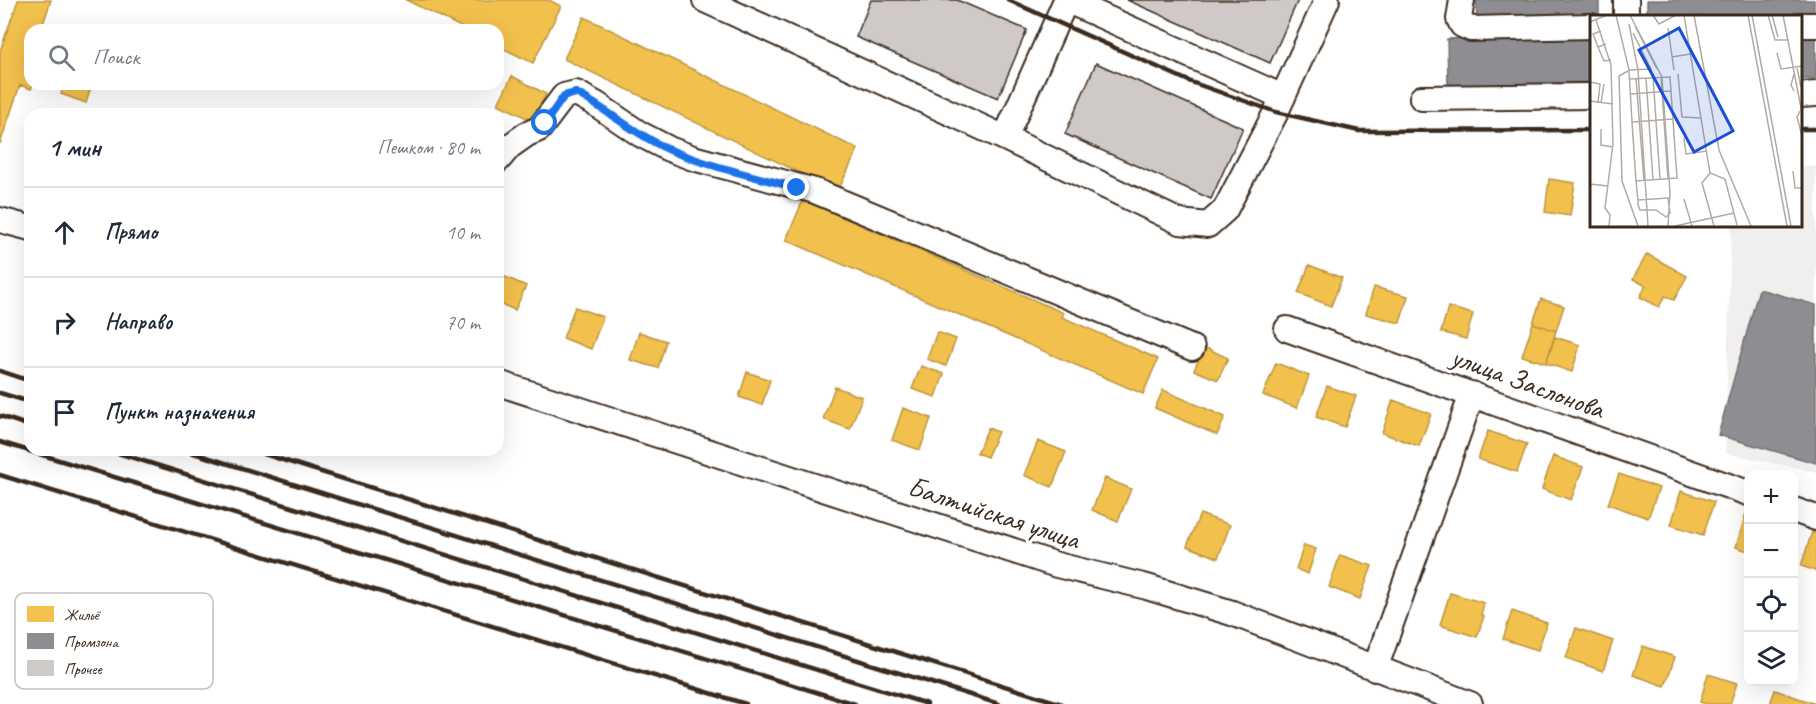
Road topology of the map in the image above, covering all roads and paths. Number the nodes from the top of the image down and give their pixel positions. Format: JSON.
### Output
{"nodes":[{"id":1,"x":705,"y":0,"type":"edge"},
{"id":2,"x":1066,"y":0,"type":"edge"},
{"id":3,"x":1327,"y":0,"type":"edge"},
{"id":4,"x":1462,"y":0,"type":"edge"},
{"id":5,"x":1590,"y":26,"type":"edge"},
{"id":6,"x":1590,"y":96,"type":"edge"},
{"id":7,"x":1282,"y":97,"type":"junction"},
{"id":8,"x":1422,"y":98,"type":"dead end"},
{"id":9,"x":1005,"y":138,"type":"junction"},
{"id":10,"x":504,"y":153,"type":"edge"},
{"id":11,"x":0,"y":220,"type":"edge"},
{"id":12,"x":24,"y":226,"type":"edge"},
{"id":13,"x":1287,"y":328,"type":"dead end"},
{"id":14,"x":1192,"y":348,"type":"dead end"},
{"id":15,"x":504,"y":384,"type":"edge"},
{"id":16,"x":1472,"y":394,"type":"junction"},
{"id":17,"x":1744,"y":492,"type":"edge"},
{"id":18,"x":1798,"y":511,"type":"edge"},
{"id":19,"x":1816,"y":518,"type":"edge"},
{"id":20,"x":1375,"y":669,"type":"junction"},
{"id":21,"x":1470,"y":704,"type":"edge"}],
"edges":[{"from":1,"to":9,"type":"street"},
{"from":2,"to":7,"type":"street"},
{"from":2,"to":9,"type":"street"},
{"from":3,"to":7,"type":"street"},
{"from":4,"to":5,"type":"street"},
{"from":6,"to":8,"type":"street"},
{"from":7,"to":9,"type":"street"},
{"from":10,"to":14,"type":"street"},
{"from":11,"to":12,"type":"street"},
{"from":13,"to":16,"type":"street","name":"улица Заслонова"},
{"from":15,"to":20,"type":"street","name":"Балтийская улица"},
{"from":16,"to":17,"type":"street","name":"улица Заслонова"},
{"from":16,"to":20,"type":"street"},
{"from":18,"to":19,"type":"street"},
{"from":20,"to":21,"type":"street","name":"Балтийская улица"}]}
